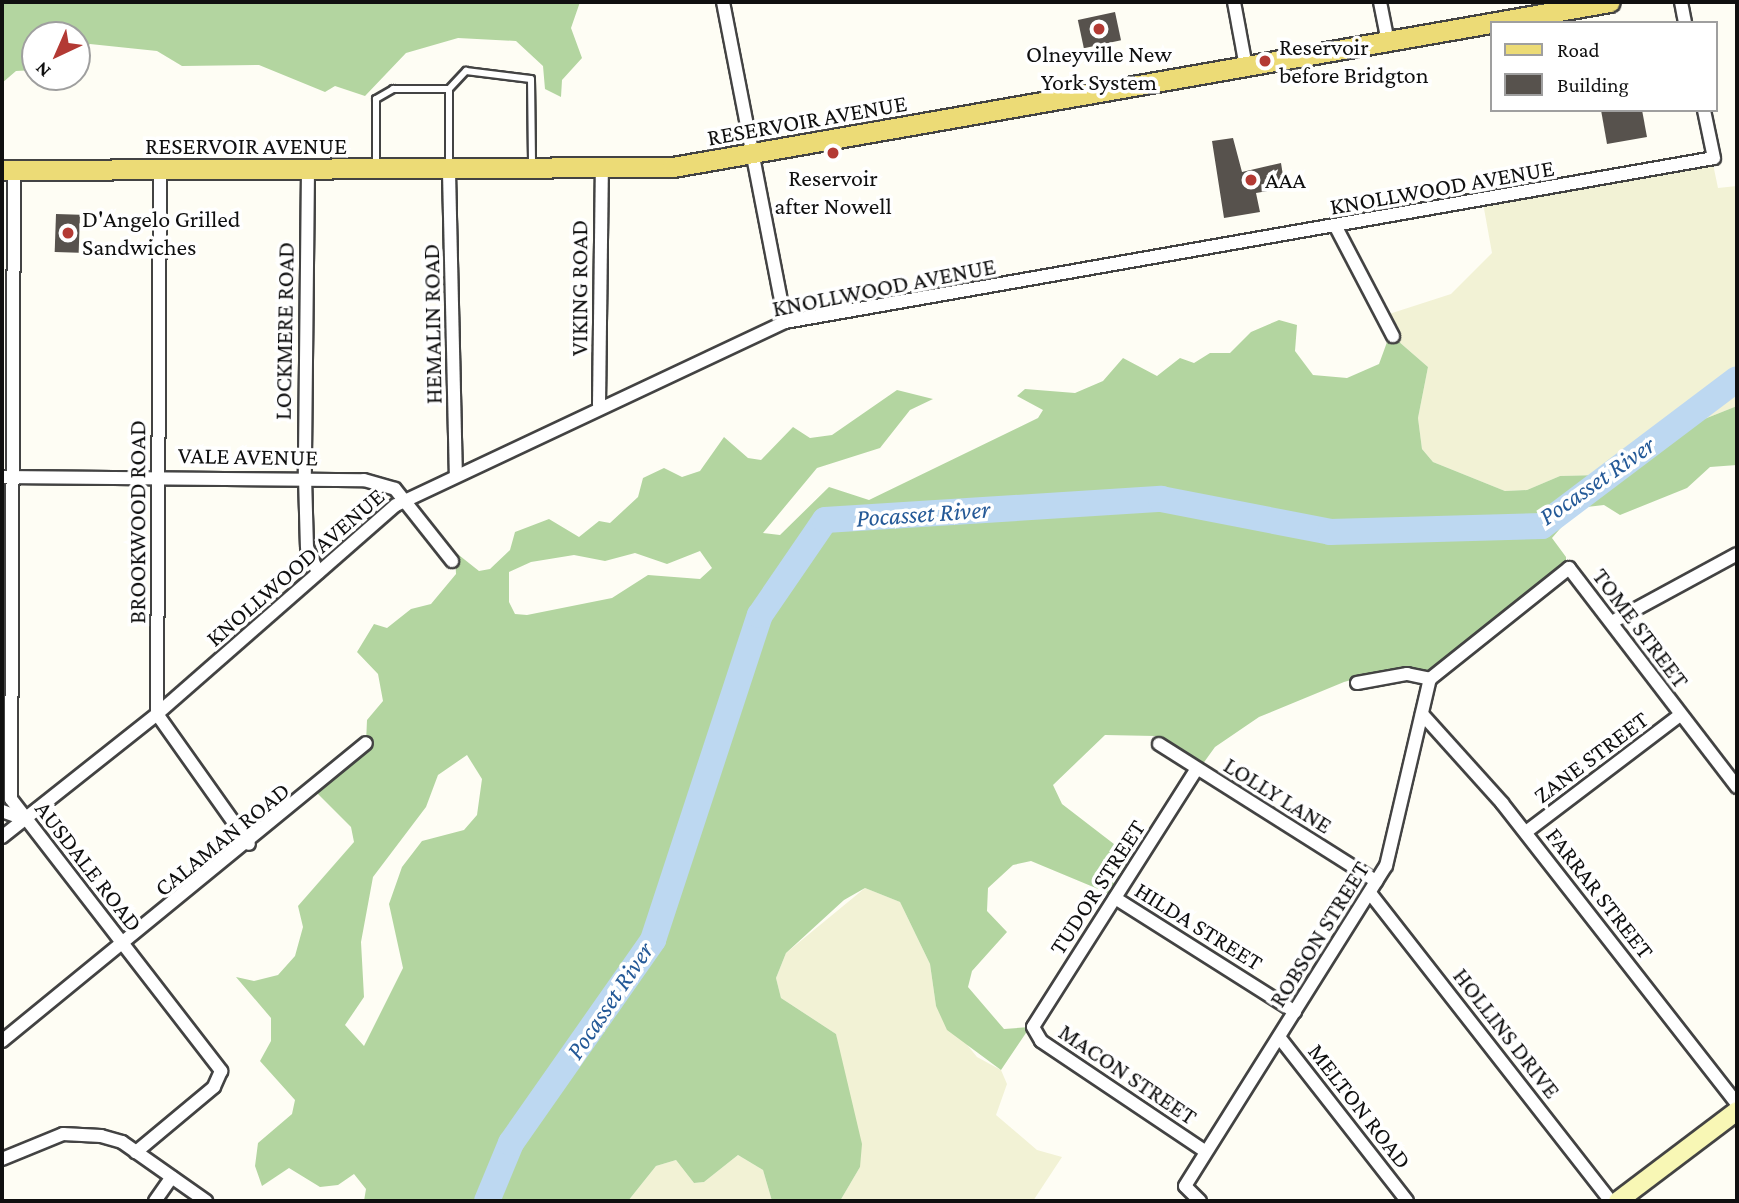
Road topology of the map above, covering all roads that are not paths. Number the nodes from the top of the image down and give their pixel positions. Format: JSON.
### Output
{"nodes":[{"id":1,"x":723,"y":2,"type":"edge"},
{"id":2,"x":1234,"y":2,"type":"edge"},
{"id":3,"x":1380,"y":2,"type":"edge"},
{"id":4,"x":1610,"y":2,"type":"edge"},
{"id":5,"x":1681,"y":2,"type":"edge"},
{"id":6,"x":1534,"y":8,"type":"edge"},
{"id":7,"x":1685,"y":21,"type":"edge"},
{"id":8,"x":1388,"y":41,"type":"junction"},
{"id":9,"x":1246,"y":67,"type":"junction"},
{"id":10,"x":449,"y":89,"type":"junction"},
{"id":11,"x":1704,"y":112,"type":"edge"},
{"id":12,"x":750,"y":156,"type":"junction"},
{"id":13,"x":8,"y":170,"type":"edge"},
{"id":14,"x":307,"y":170,"type":"junction"},
{"id":15,"x":160,"y":171,"type":"junction"},
{"id":16,"x":376,"y":171,"type":"junction"},
{"id":17,"x":532,"y":171,"type":"junction"},
{"id":18,"x":602,"y":171,"type":"junction"},
{"id":19,"x":449,"y":172,"type":"junction"},
{"id":20,"x":1337,"y":229,"type":"junction"},
{"id":21,"x":785,"y":322,"type":"junction"},
{"id":22,"x":1393,"y":336,"type":"dead end"},
{"id":23,"x":599,"y":405,"type":"junction"},
{"id":24,"x":456,"y":475,"type":"junction"},
{"id":25,"x":7,"y":477,"type":"edge"},
{"id":26,"x":160,"y":477,"type":"junction"},
{"id":27,"x":305,"y":477,"type":"junction"},
{"id":28,"x":408,"y":503,"type":"junction"},
{"id":29,"x":1737,"y":554,"type":"edge"},
{"id":30,"x":452,"y":561,"type":"dead end"},
{"id":31,"x":318,"y":573,"type":"junction"},
{"id":32,"x":1612,"y":622,"type":"junction"},
{"id":33,"x":1430,"y":679,"type":"junction"},
{"id":34,"x":1357,"y":683,"type":"dead end"},
{"id":35,"x":157,"y":714,"type":"junction"},
{"id":36,"x":1422,"y":714,"type":"junction"},
{"id":37,"x":1680,"y":715,"type":"junction"},
{"id":38,"x":366,"y":743,"type":"dead end"},
{"id":39,"x":1159,"y":744,"type":"dead end"},
{"id":40,"x":1196,"y":770,"type":"junction"},
{"id":41,"x":1737,"y":787,"type":"edge"},
{"id":42,"x":2,"y":811,"type":"edge"},
{"id":43,"x":24,"y":819,"type":"junction"},
{"id":44,"x":1526,"y":832,"type":"junction"},
{"id":45,"x":2,"y":837,"type":"edge"},
{"id":46,"x":250,"y":844,"type":"junction"},
{"id":47,"x":1373,"y":887,"type":"junction"},
{"id":48,"x":1115,"y":898,"type":"junction"},
{"id":49,"x":123,"y":945,"type":"junction"},
{"id":50,"x":1295,"y":1012,"type":"junction"},
{"id":51,"x":1033,"y":1027,"type":"joint"},
{"id":52,"x":1279,"y":1037,"type":"junction"},
{"id":53,"x":2,"y":1041,"type":"edge"},
{"id":54,"x":1737,"y":1104,"type":"edge"},
{"id":55,"x":1737,"y":1111,"type":"edge"},
{"id":56,"x":136,"y":1152,"type":"junction"},
{"id":57,"x":1205,"y":1152,"type":"junction"},
{"id":58,"x":2,"y":1159,"type":"edge"},
{"id":59,"x":172,"y":1177,"type":"junction"},
{"id":60,"x":155,"y":1201,"type":"edge"},
{"id":61,"x":206,"y":1201,"type":"edge"},
{"id":62,"x":1200,"y":1201,"type":"edge"},
{"id":63,"x":1407,"y":1201,"type":"edge"},
{"id":64,"x":1611,"y":1201,"type":"edge"},
{"id":65,"x":1618,"y":1201,"type":"edge"}],
"edges":[{"from":1,"to":12,"type":"street"},
{"from":2,"to":9,"type":"street"},
{"from":3,"to":8,"type":"street"},
{"from":4,"to":6,"type":"main road","name":"RESERVOIR AVENUE"},
{"from":5,"to":7,"type":"street"},
{"from":6,"to":8,"type":"main road","name":"RESERVOIR AVENUE"},
{"from":8,"to":9,"type":"main road","name":"RESERVOIR AVENUE"},
{"from":9,"to":12,"type":"main road","name":"RESERVOIR AVENUE"},
{"from":10,"to":16,"type":"lane"},
{"from":10,"to":17,"type":"lane"},
{"from":10,"to":19,"type":"lane"},
{"from":11,"to":20,"type":"street","name":"KNOLLWOOD AVENUE"},
{"from":12,"to":18,"type":"main road","name":"RESERVOIR AVENUE"},
{"from":12,"to":21,"type":"street"},
{"from":13,"to":15,"type":"main road","name":"RESERVOIR AVENUE"},
{"from":13,"to":25,"type":"street","name":"AUSDALE ROAD"},
{"from":14,"to":15,"type":"main road","name":"RESERVOIR AVENUE"},
{"from":14,"to":16,"type":"main road","name":"RESERVOIR AVENUE"},
{"from":14,"to":27,"type":"street","name":"LOCKMERE ROAD"},
{"from":15,"to":26,"type":"street","name":"BROOKWOOD ROAD"},
{"from":16,"to":19,"type":"main road","name":"RESERVOIR AVENUE"},
{"from":17,"to":18,"type":"main road","name":"RESERVOIR AVENUE"},
{"from":17,"to":19,"type":"main road","name":"RESERVOIR AVENUE"},
{"from":18,"to":23,"type":"street","name":"VIKING ROAD"},
{"from":19,"to":24,"type":"street","name":"HEMALIN ROAD"},
{"from":20,"to":21,"type":"street","name":"KNOLLWOOD AVENUE"},
{"from":20,"to":22,"type":"street"},
{"from":21,"to":23,"type":"street","name":"KNOLLWOOD AVENUE"},
{"from":23,"to":24,"type":"street","name":"KNOLLWOOD AVENUE"},
{"from":24,"to":28,"type":"street","name":"KNOLLWOOD AVENUE"},
{"from":25,"to":26,"type":"street","name":"VALE AVENUE"},
{"from":25,"to":43,"type":"street","name":"AUSDALE ROAD"},
{"from":26,"to":27,"type":"street","name":"VALE AVENUE"},
{"from":26,"to":35,"type":"street","name":"BROOKWOOD ROAD"},
{"from":27,"to":28,"type":"street","name":"VALE AVENUE"},
{"from":27,"to":31,"type":"street","name":"LOCKMERE ROAD"},
{"from":28,"to":30,"type":"street"},
{"from":28,"to":31,"type":"street","name":"KNOLLWOOD AVENUE"},
{"from":29,"to":32,"type":"street"},
{"from":31,"to":35,"type":"street","name":"KNOLLWOOD AVENUE"},
{"from":32,"to":33,"type":"street","name":"TOME STREET"},
{"from":32,"to":37,"type":"street","name":"TOME STREET"},
{"from":33,"to":34,"type":"street"},
{"from":33,"to":36,"type":"street","name":"ROBSON STREET"},
{"from":35,"to":43,"type":"street","name":"KNOLLWOOD AVENUE"},
{"from":35,"to":46,"type":"street"},
{"from":36,"to":44,"type":"street","name":"FARRAR STREET"},
{"from":36,"to":47,"type":"street","name":"ROBSON STREET"},
{"from":37,"to":41,"type":"street","name":"TOME STREET"},
{"from":37,"to":44,"type":"street","name":"ZANE STREET"},
{"from":38,"to":46,"type":"street","name":"CALAMAN ROAD"},
{"from":39,"to":40,"type":"street","name":"LOLLY LANE"},
{"from":40,"to":47,"type":"street","name":"LOLLY LANE"},
{"from":40,"to":48,"type":"street","name":"TUDOR STREET"},
{"from":42,"to":43,"type":"street"},
{"from":43,"to":45,"type":"street","name":"KNOLLWOOD AVENUE"},
{"from":43,"to":49,"type":"street","name":"AUSDALE ROAD"},
{"from":44,"to":54,"type":"street","name":"FARRAR STREET"},
{"from":46,"to":49,"type":"street","name":"CALAMAN ROAD"},
{"from":47,"to":50,"type":"street","name":"ROBSON STREET"},
{"from":47,"to":64,"type":"street","name":"HOLLINS DRIVE"},
{"from":48,"to":50,"type":"street","name":"HILDA STREET"},
{"from":48,"to":51,"type":"street","name":"TUDOR STREET"},
{"from":49,"to":53,"type":"street","name":"CALAMAN ROAD"},
{"from":49,"to":56,"type":"street","name":"AUSDALE ROAD"},
{"from":50,"to":52,"type":"street","name":"ROBSON STREET"},
{"from":51,"to":57,"type":"street","name":"MACON STREET"},
{"from":52,"to":57,"type":"street","name":"ROBSON STREET"},
{"from":52,"to":63,"type":"street","name":"MELTON ROAD"},
{"from":55,"to":65,"type":"main road"},
{"from":56,"to":58,"type":"street"},
{"from":56,"to":59,"type":"street"},
{"from":57,"to":62,"type":"street","name":"ROBSON STREET"},
{"from":59,"to":60,"type":"street"},
{"from":59,"to":61,"type":"street"}]}
